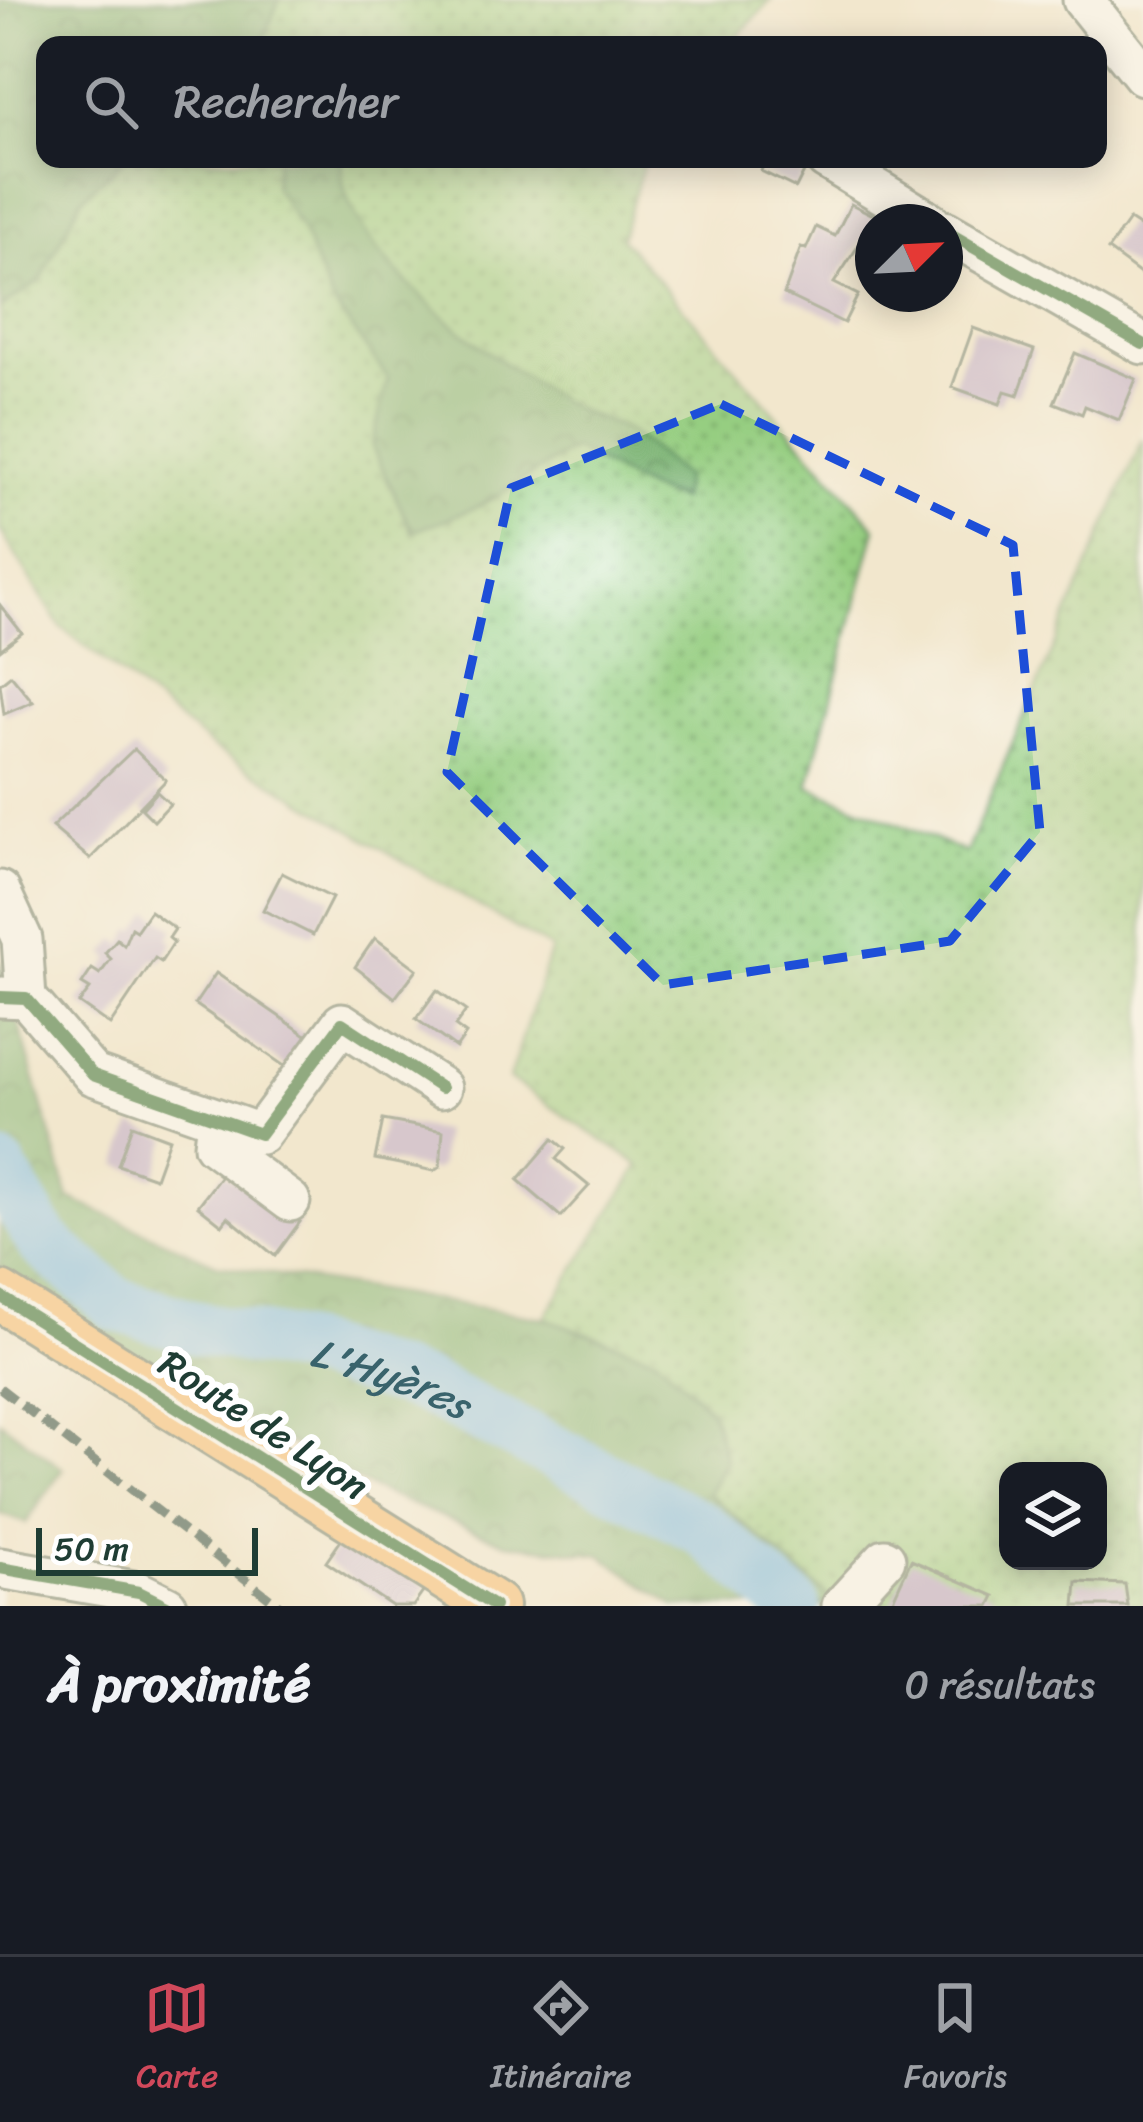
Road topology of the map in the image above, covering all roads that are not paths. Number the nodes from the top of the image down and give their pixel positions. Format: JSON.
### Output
{"nodes":[{"id":1,"x":1083,"y":0,"type":"edge"},
{"id":2,"x":1143,"y":75,"type":"edge"},
{"id":3,"x":841,"y":168,"type":"edge"},
{"id":4,"x":900,"y":204,"type":"edge"},
{"id":5,"x":963,"y":241,"type":"edge"},
{"id":6,"x":1143,"y":344,"type":"edge"},
{"id":7,"x":0,"y":891,"type":"edge"},
{"id":8,"x":13,"y":998,"type":"edge"},
{"id":9,"x":441,"y":1088,"type":"dead end"},
{"id":10,"x":217,"y":1120,"type":"junction"},
{"id":11,"x":290,"y":1201,"type":"dead end"},
{"id":12,"x":0,"y":1296,"type":"edge"},
{"id":13,"x":885,"y":1559,"type":"dead end"},
{"id":14,"x":0,"y":1568,"type":"edge"},
{"id":15,"x":167,"y":1606,"type":"edge"},
{"id":16,"x":494,"y":1606,"type":"edge"},
{"id":17,"x":842,"y":1606,"type":"edge"}],
"edges":[{"from":1,"to":2,"type":"street"},
{"from":3,"to":4,"type":"street"},
{"from":5,"to":6,"type":"street"},
{"from":7,"to":8,"type":"street"},
{"from":8,"to":10,"type":"street"},
{"from":9,"to":10,"type":"street"},
{"from":10,"to":11,"type":"street"},
{"from":12,"to":16,"type":"main road","name":"Route de Lyon"},
{"from":13,"to":17,"type":"street"},
{"from":14,"to":15,"type":"street"}]}
